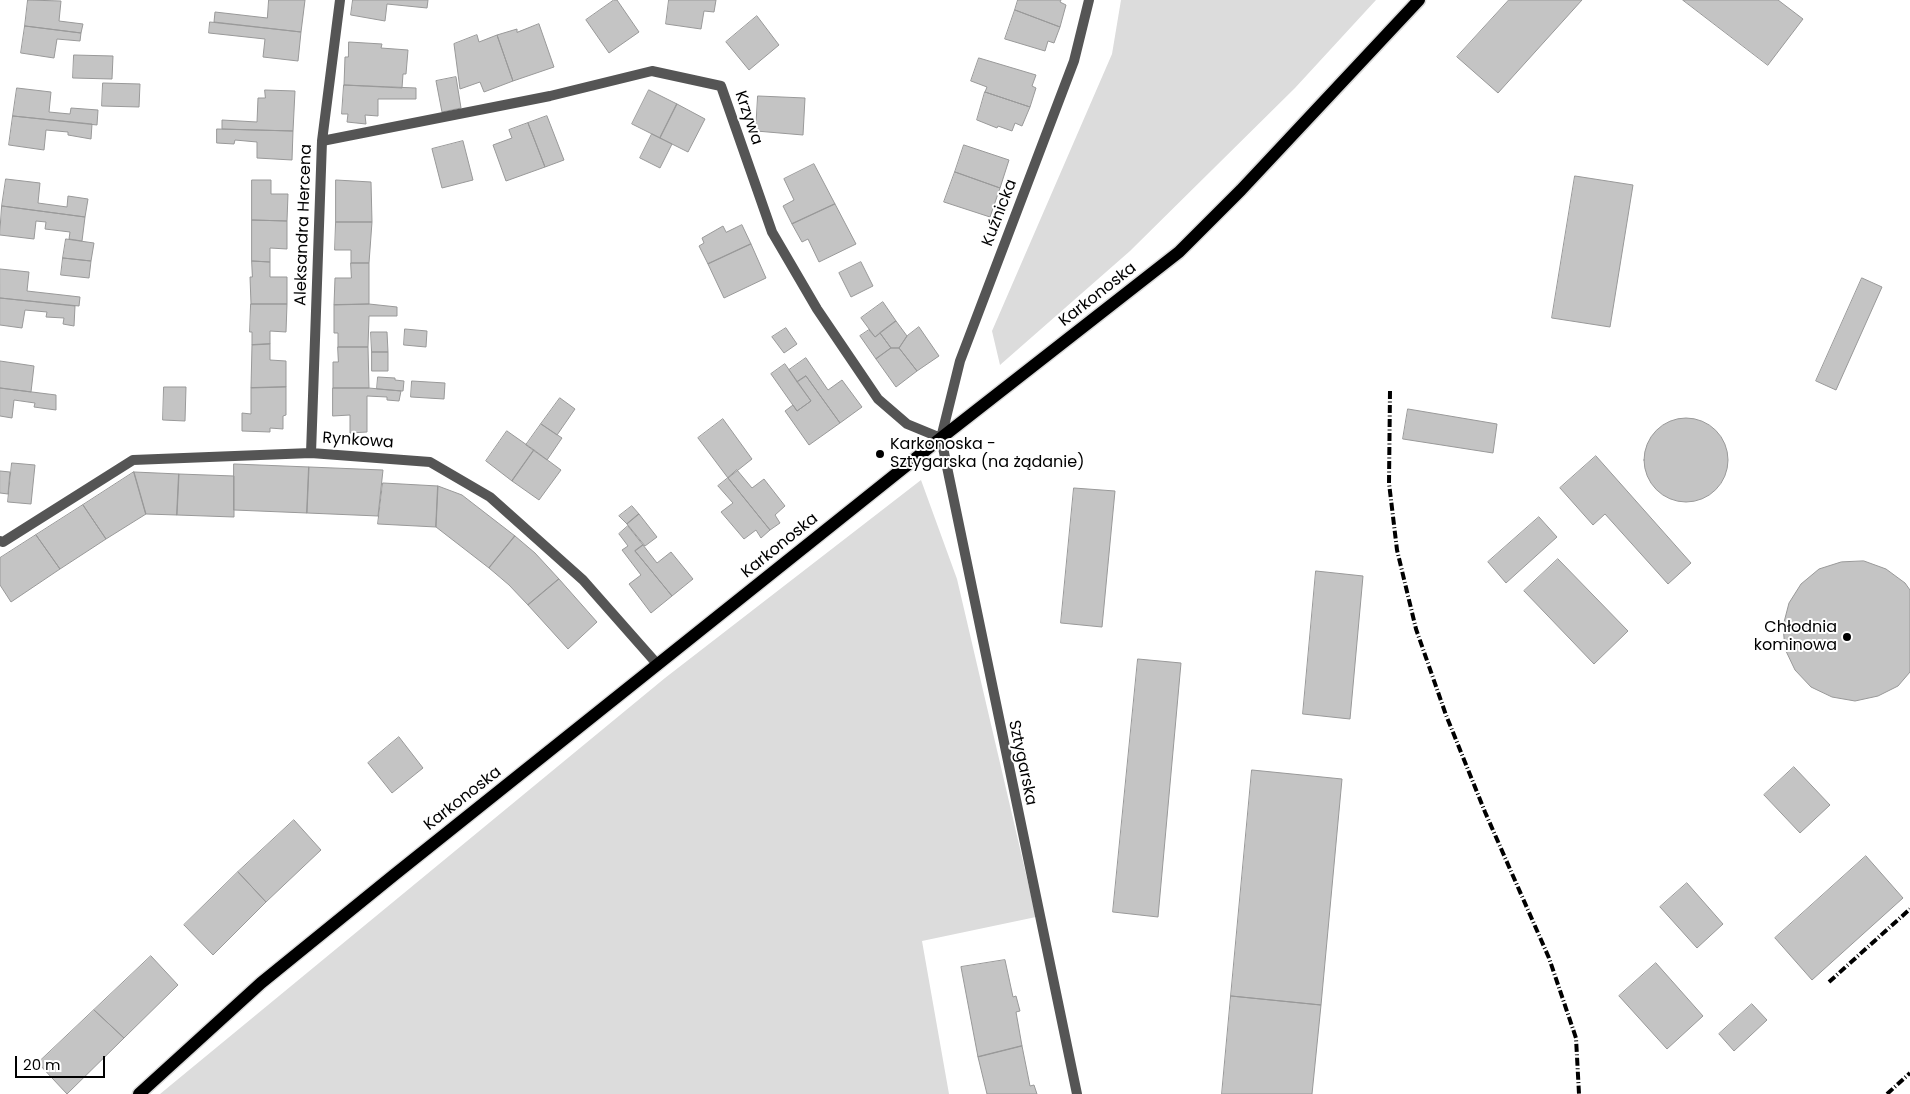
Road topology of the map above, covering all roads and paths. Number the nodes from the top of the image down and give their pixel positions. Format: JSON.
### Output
{"nodes":[{"id":1,"x":340,"y":0,"type":"edge"},
{"id":2,"x":1089,"y":0,"type":"edge"},
{"id":3,"x":1419,"y":0,"type":"edge"},
{"id":4,"x":322,"y":141,"type":"junction"},
{"id":5,"x":941,"y":438,"type":"junction"},
{"id":6,"x":311,"y":453,"type":"junction"},
{"id":7,"x":0,"y":542,"type":"edge"},
{"id":8,"x":658,"y":665,"type":"junction"},
{"id":9,"x":139,"y":1094,"type":"edge"},
{"id":10,"x":1077,"y":1094,"type":"edge"}],
"edges":[{"from":1,"to":4,"type":"street","name":"Aleksandra Hercena"},
{"from":2,"to":5,"type":"street","name":"Kuźnicka"},
{"from":3,"to":5,"type":"main road","name":"Karkonoska"},
{"from":4,"to":5,"type":"street","name":"Krzywa"},
{"from":4,"to":6,"type":"street","name":"Aleksandra Hercena"},
{"from":5,"to":8,"type":"main road","name":"Karkonoska"},
{"from":5,"to":10,"type":"street","name":"Sztygarska"},
{"from":6,"to":7,"type":"street","name":"Rynkowa"},
{"from":6,"to":8,"type":"street","name":"Rynkowa"},
{"from":8,"to":9,"type":"main road","name":"Karkonoska"}]}
